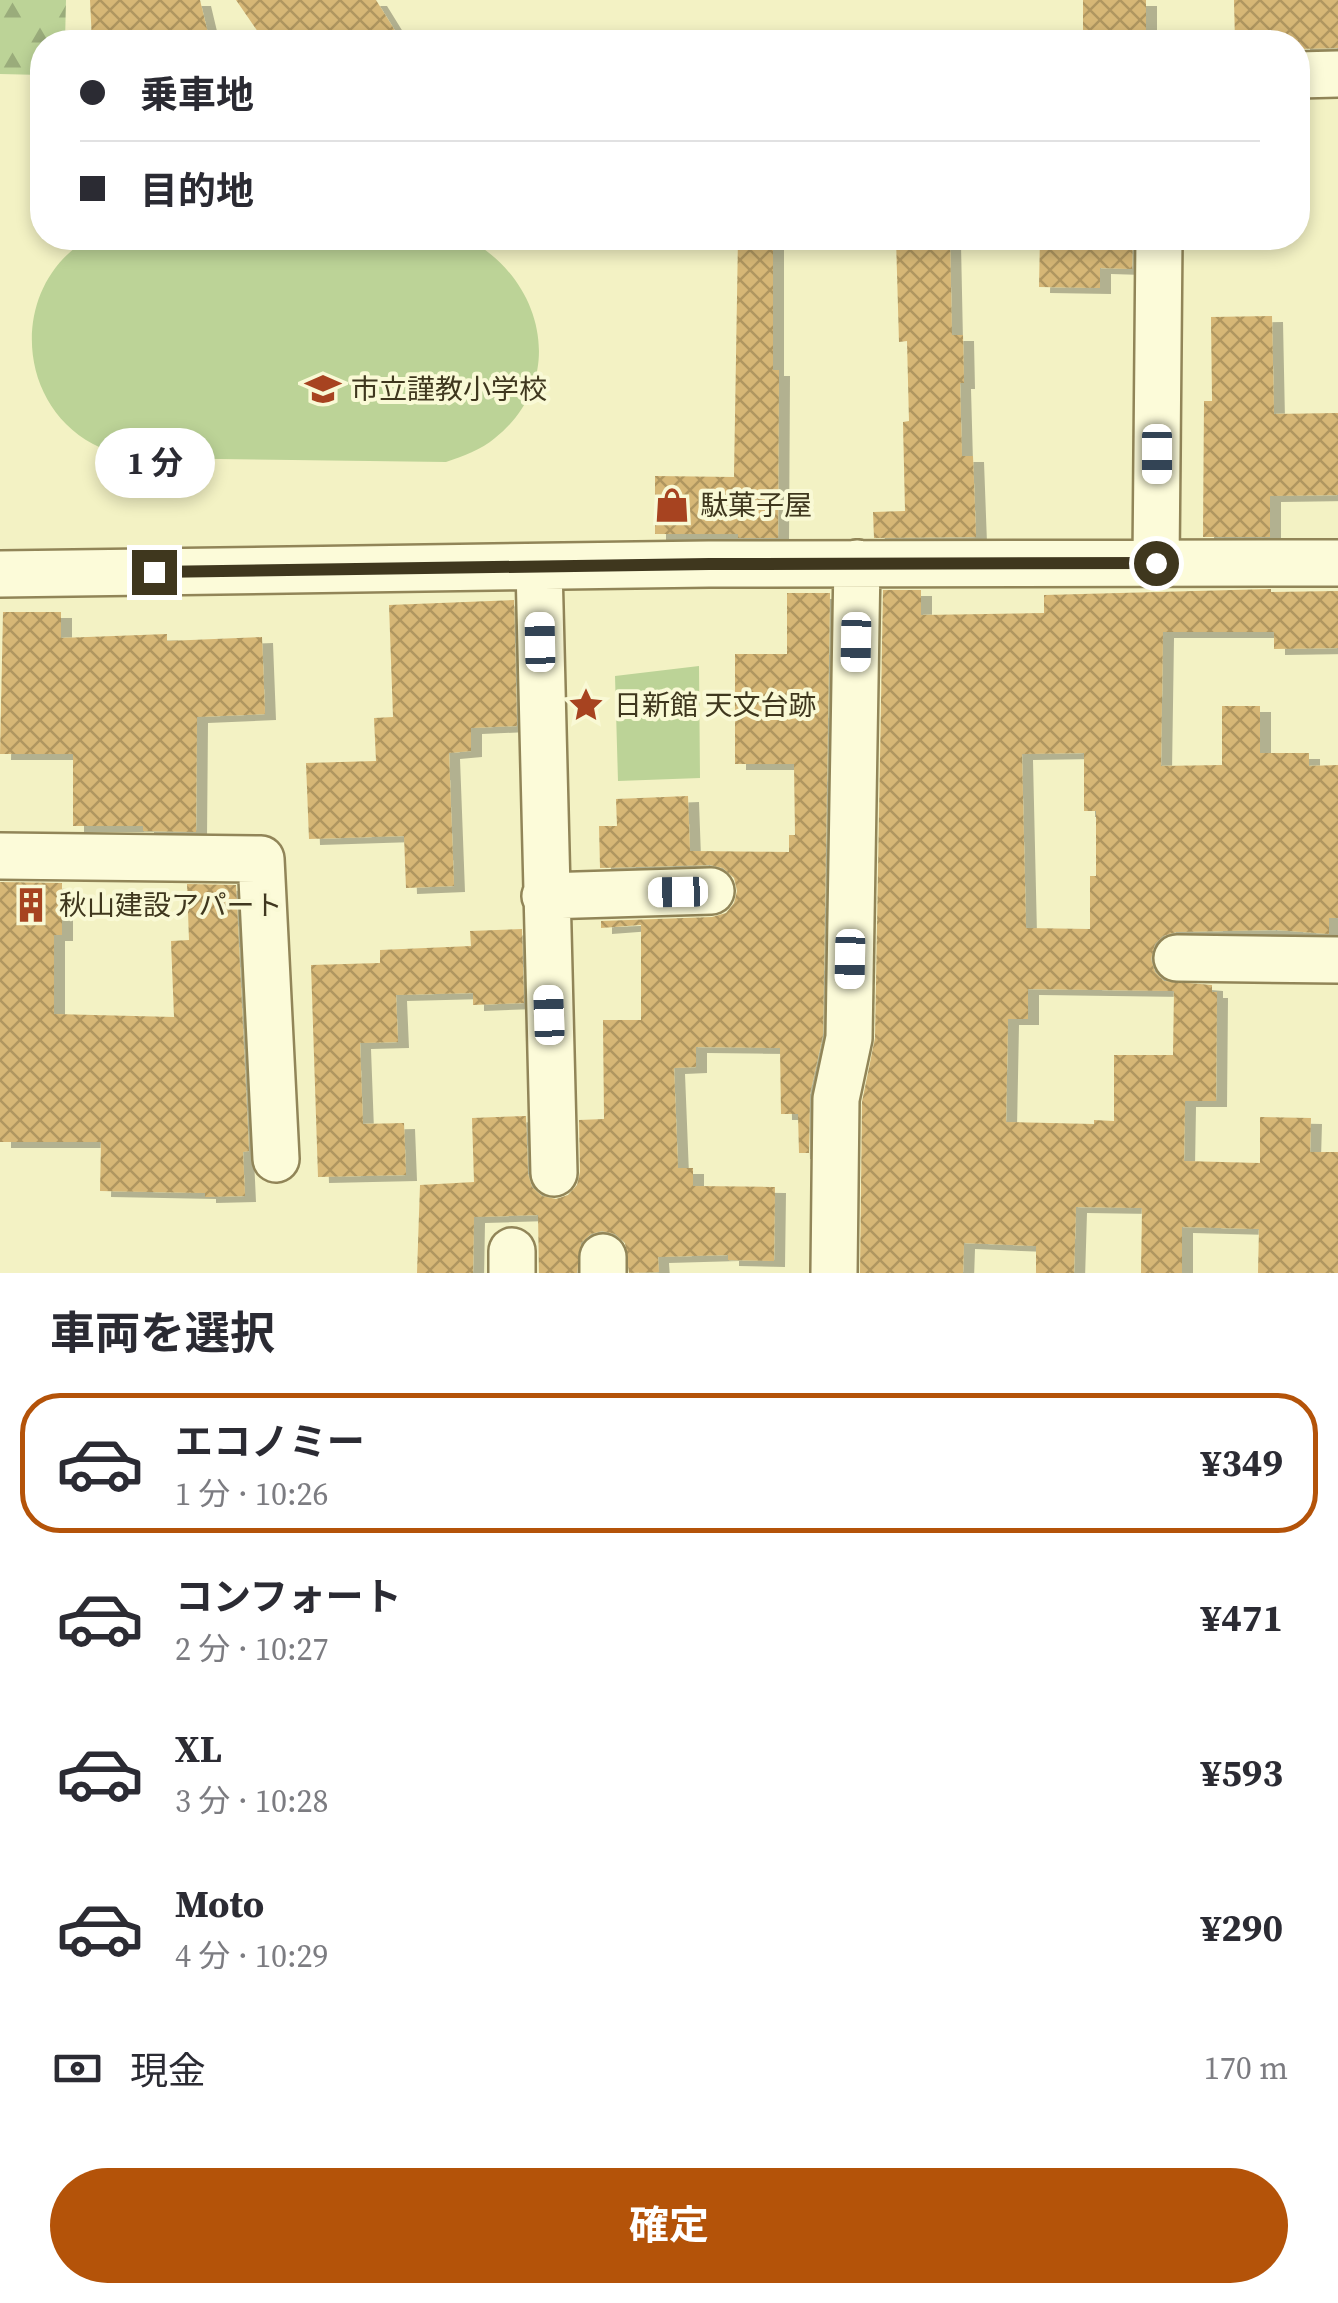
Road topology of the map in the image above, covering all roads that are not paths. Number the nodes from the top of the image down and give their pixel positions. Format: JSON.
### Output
{"nodes":[{"id":1,"x":1310,"y":74,"type":"edge"},
{"id":2,"x":1338,"y":74,"type":"edge"},
{"id":3,"x":1159,"y":250,"type":"edge"},
{"id":4,"x":1156,"y":563,"type":"junction"},
{"id":5,"x":1338,"y":563,"type":"edge"},
{"id":6,"x":857,"y":564,"type":"junction"},
{"id":7,"x":539,"y":568,"type":"junction"},
{"id":8,"x":0,"y":574,"type":"edge"},
{"id":9,"x":0,"y":856,"type":"edge"},
{"id":10,"x":711,"y":891,"type":"dead end"},
{"id":11,"x":545,"y":896,"type":"junction"},
{"id":12,"x":1176,"y":958,"type":"dead end"},
{"id":13,"x":1338,"y":960,"type":"edge"},
{"id":14,"x":276,"y":1159,"type":"dead end"},
{"id":15,"x":554,"y":1173,"type":"dead end"},
{"id":16,"x":834,"y":1273,"type":"edge"}],
"edges":[{"from":1,"to":2,"type":"street"},
{"from":3,"to":4,"type":"street"},
{"from":4,"to":5,"type":"street"},
{"from":4,"to":6,"type":"street"},
{"from":6,"to":7,"type":"street"},
{"from":6,"to":16,"type":"street"},
{"from":7,"to":8,"type":"street"},
{"from":7,"to":11,"type":"street"},
{"from":9,"to":14,"type":"street"},
{"from":10,"to":11,"type":"street"},
{"from":11,"to":15,"type":"street"},
{"from":12,"to":13,"type":"street"}]}
